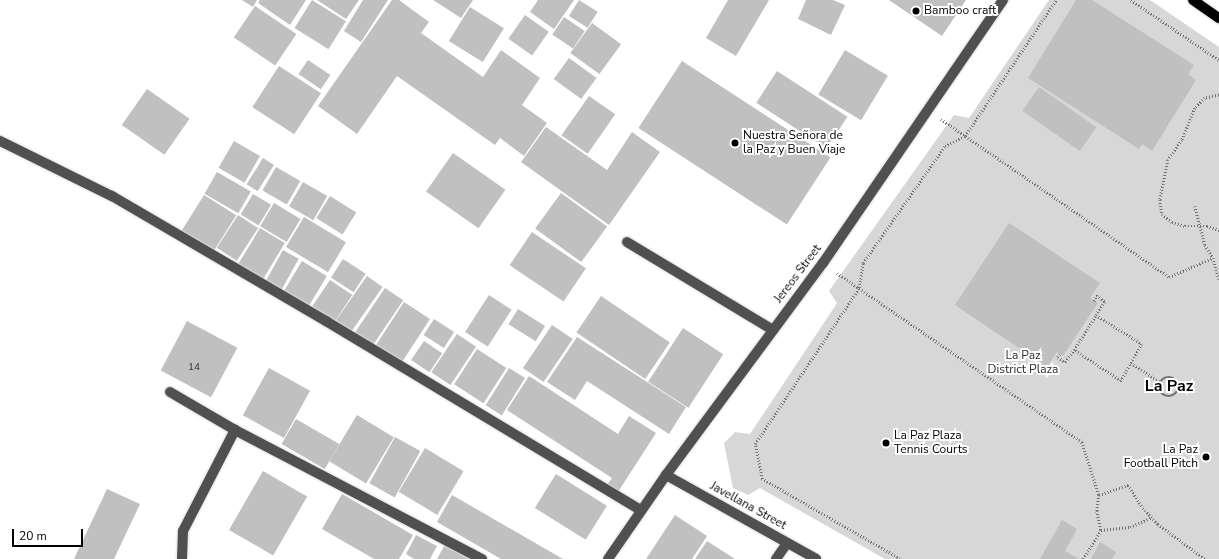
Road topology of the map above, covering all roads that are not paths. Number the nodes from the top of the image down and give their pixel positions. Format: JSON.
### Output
{"nodes":[{"id":1,"x":1003,"y":0,"type":"edge"},
{"id":2,"x":1193,"y":0,"type":"edge"},
{"id":3,"x":1219,"y":18,"type":"edge"},
{"id":4,"x":0,"y":141,"type":"edge"},
{"id":5,"x":627,"y":242,"type":"dead end"},
{"id":6,"x":773,"y":330,"type":"junction"},
{"id":7,"x":170,"y":392,"type":"dead end"},
{"id":8,"x":235,"y":430,"type":"junction"},
{"id":9,"x":666,"y":475,"type":"junction"},
{"id":10,"x":641,"y":510,"type":"junction"},
{"id":11,"x":788,"y":543,"type":"junction"},
{"id":12,"x":182,"y":559,"type":"edge"},
{"id":13,"x":482,"y":559,"type":"edge"},
{"id":14,"x":608,"y":559,"type":"edge"},
{"id":15,"x":776,"y":559,"type":"edge"},
{"id":16,"x":816,"y":559,"type":"edge"}],
"edges":[{"from":1,"to":6,"type":"street","name":"Jereos Street"},
{"from":2,"to":3,"type":"main road"},
{"from":4,"to":10,"type":"street"},
{"from":5,"to":6,"type":"street"},
{"from":6,"to":9,"type":"street","name":"Jereos Street"},
{"from":7,"to":8,"type":"street"},
{"from":8,"to":12,"type":"street"},
{"from":8,"to":13,"type":"street"},
{"from":9,"to":10,"type":"street","name":"Jereos Street"},
{"from":9,"to":11,"type":"street","name":"Javellana Street"},
{"from":10,"to":14,"type":"street","name":"Jereos Street"},
{"from":11,"to":15,"type":"street"},
{"from":11,"to":16,"type":"street","name":"Javellana Street"}]}
